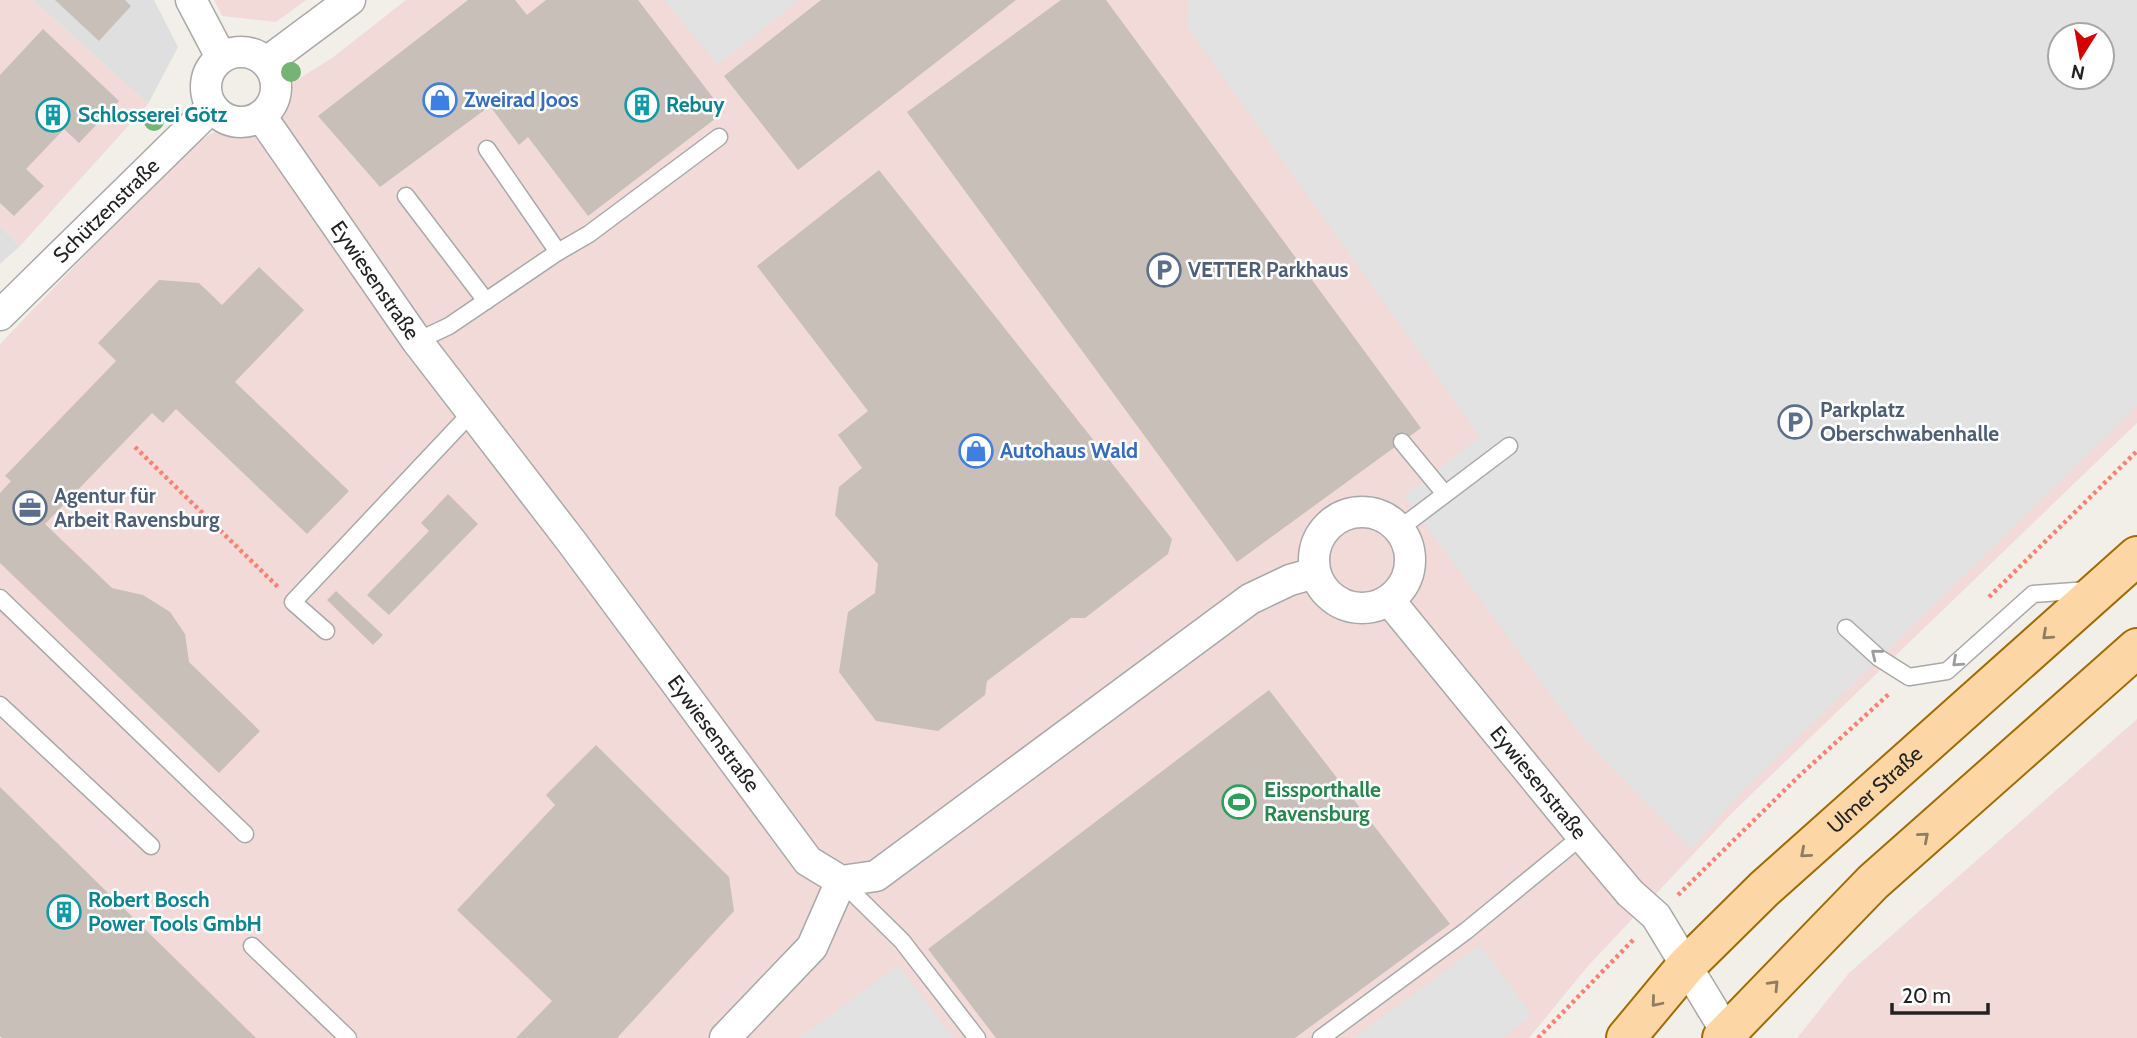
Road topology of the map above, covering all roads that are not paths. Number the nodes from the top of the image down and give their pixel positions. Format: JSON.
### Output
{"nodes":[{"id":1,"x":191,"y":0,"type":"edge"},
{"id":2,"x":350,"y":0,"type":"edge"},
{"id":3,"x":221,"y":57,"type":"junction"},
{"id":4,"x":268,"y":61,"type":"junction"},
{"id":5,"x":212,"y":107,"type":"junction"},
{"id":6,"x":261,"y":116,"type":"junction"},
{"id":7,"x":719,"y":137,"type":"dead end"},
{"id":8,"x":487,"y":149,"type":"dead end"},
{"id":9,"x":406,"y":196,"type":"dead end"},
{"id":10,"x":558,"y":252,"type":"junction"},
{"id":11,"x":486,"y":301,"type":"junction"},
{"id":12,"x":0,"y":315,"type":"edge"},
{"id":13,"x":417,"y":341,"type":"junction"},
{"id":14,"x":472,"y":412,"type":"junction"},
{"id":15,"x":1402,"y":442,"type":"dead end"},
{"id":16,"x":1509,"y":446,"type":"dead end"},
{"id":17,"x":1445,"y":494,"type":"junction"},
{"id":18,"x":1399,"y":529,"type":"junction"},
{"id":19,"x":2137,"y":556,"type":"edge"},
{"id":20,"x":1315,"y":573,"type":"junction"},
{"id":21,"x":2098,"y":589,"type":"junction"},
{"id":22,"x":0,"y":597,"type":"edge"},
{"id":23,"x":1389,"y":600,"type":"junction"},
{"id":24,"x":1846,"y":628,"type":"dead end"},
{"id":25,"x":326,"y":631,"type":"dead end"},
{"id":26,"x":2137,"y":648,"type":"edge"},
{"id":27,"x":0,"y":705,"type":"edge"},
{"id":28,"x":246,"y":834,"type":"dead end"},
{"id":29,"x":1582,"y":836,"type":"junction"},
{"id":30,"x":151,"y":846,"type":"dead end"},
{"id":31,"x":841,"y":881,"type":"junction"},
{"id":32,"x":252,"y":946,"type":"dead end"},
{"id":33,"x":1686,"y":966,"type":"junction"},
{"id":34,"x":1726,"y":1037,"type":"edge"},
{"id":35,"x":348,"y":1038,"type":"edge"},
{"id":36,"x":726,"y":1038,"type":"edge"},
{"id":37,"x":977,"y":1038,"type":"edge"},
{"id":38,"x":1321,"y":1038,"type":"edge"},
{"id":39,"x":1626,"y":1038,"type":"edge"}],
"edges":[{"from":1,"to":3,"type":"street"},
{"from":2,"to":4,"type":"street"},
{"from":3,"to":4,"type":"street"},
{"from":3,"to":5,"type":"street"},
{"from":4,"to":6,"type":"street"},
{"from":5,"to":6,"type":"street"},
{"from":5,"to":12,"type":"street","name":"Schützenstraße"},
{"from":6,"to":13,"type":"street","name":"Eywiesenstraße"},
{"from":7,"to":10,"type":"lane"},
{"from":8,"to":10,"type":"lane"},
{"from":9,"to":11,"type":"lane"},
{"from":10,"to":11,"type":"lane"},
{"from":11,"to":13,"type":"lane"},
{"from":13,"to":14,"type":"street","name":"Eywiesenstraße"},
{"from":14,"to":25,"type":"lane"},
{"from":14,"to":31,"type":"street","name":"Eywiesenstraße"},
{"from":15,"to":17,"type":"lane"},
{"from":16,"to":17,"type":"lane"},
{"from":17,"to":18,"type":"lane"},
{"from":18,"to":20,"type":"street"},
{"from":18,"to":23,"type":"street"},
{"from":19,"to":21,"type":"main road","name":"Ulmer Straße"},
{"from":20,"to":23,"type":"street"},
{"from":20,"to":31,"type":"street"},
{"from":21,"to":24,"type":"lane","one_way":true},
{"from":21,"to":33,"type":"main road","name":"Ulmer Straße","one_way":true},
{"from":22,"to":28,"type":"lane"},
{"from":23,"to":29,"type":"street","name":"Eywiesenstraße"},
{"from":34,"to":26,"type":"main road","one_way":true},
{"from":27,"to":30,"type":"lane"},
{"from":29,"to":33,"type":"street","name":"Eywiesenstraße"},
{"from":29,"to":38,"type":"lane"},
{"from":31,"to":36,"type":"street"},
{"from":31,"to":37,"type":"lane"},
{"from":32,"to":35,"type":"lane"},
{"from":33,"to":34,"type":"street","name":"Eywiesenstraße"},
{"from":33,"to":39,"type":"main road","name":"Ulmer Straße","one_way":true}]}
